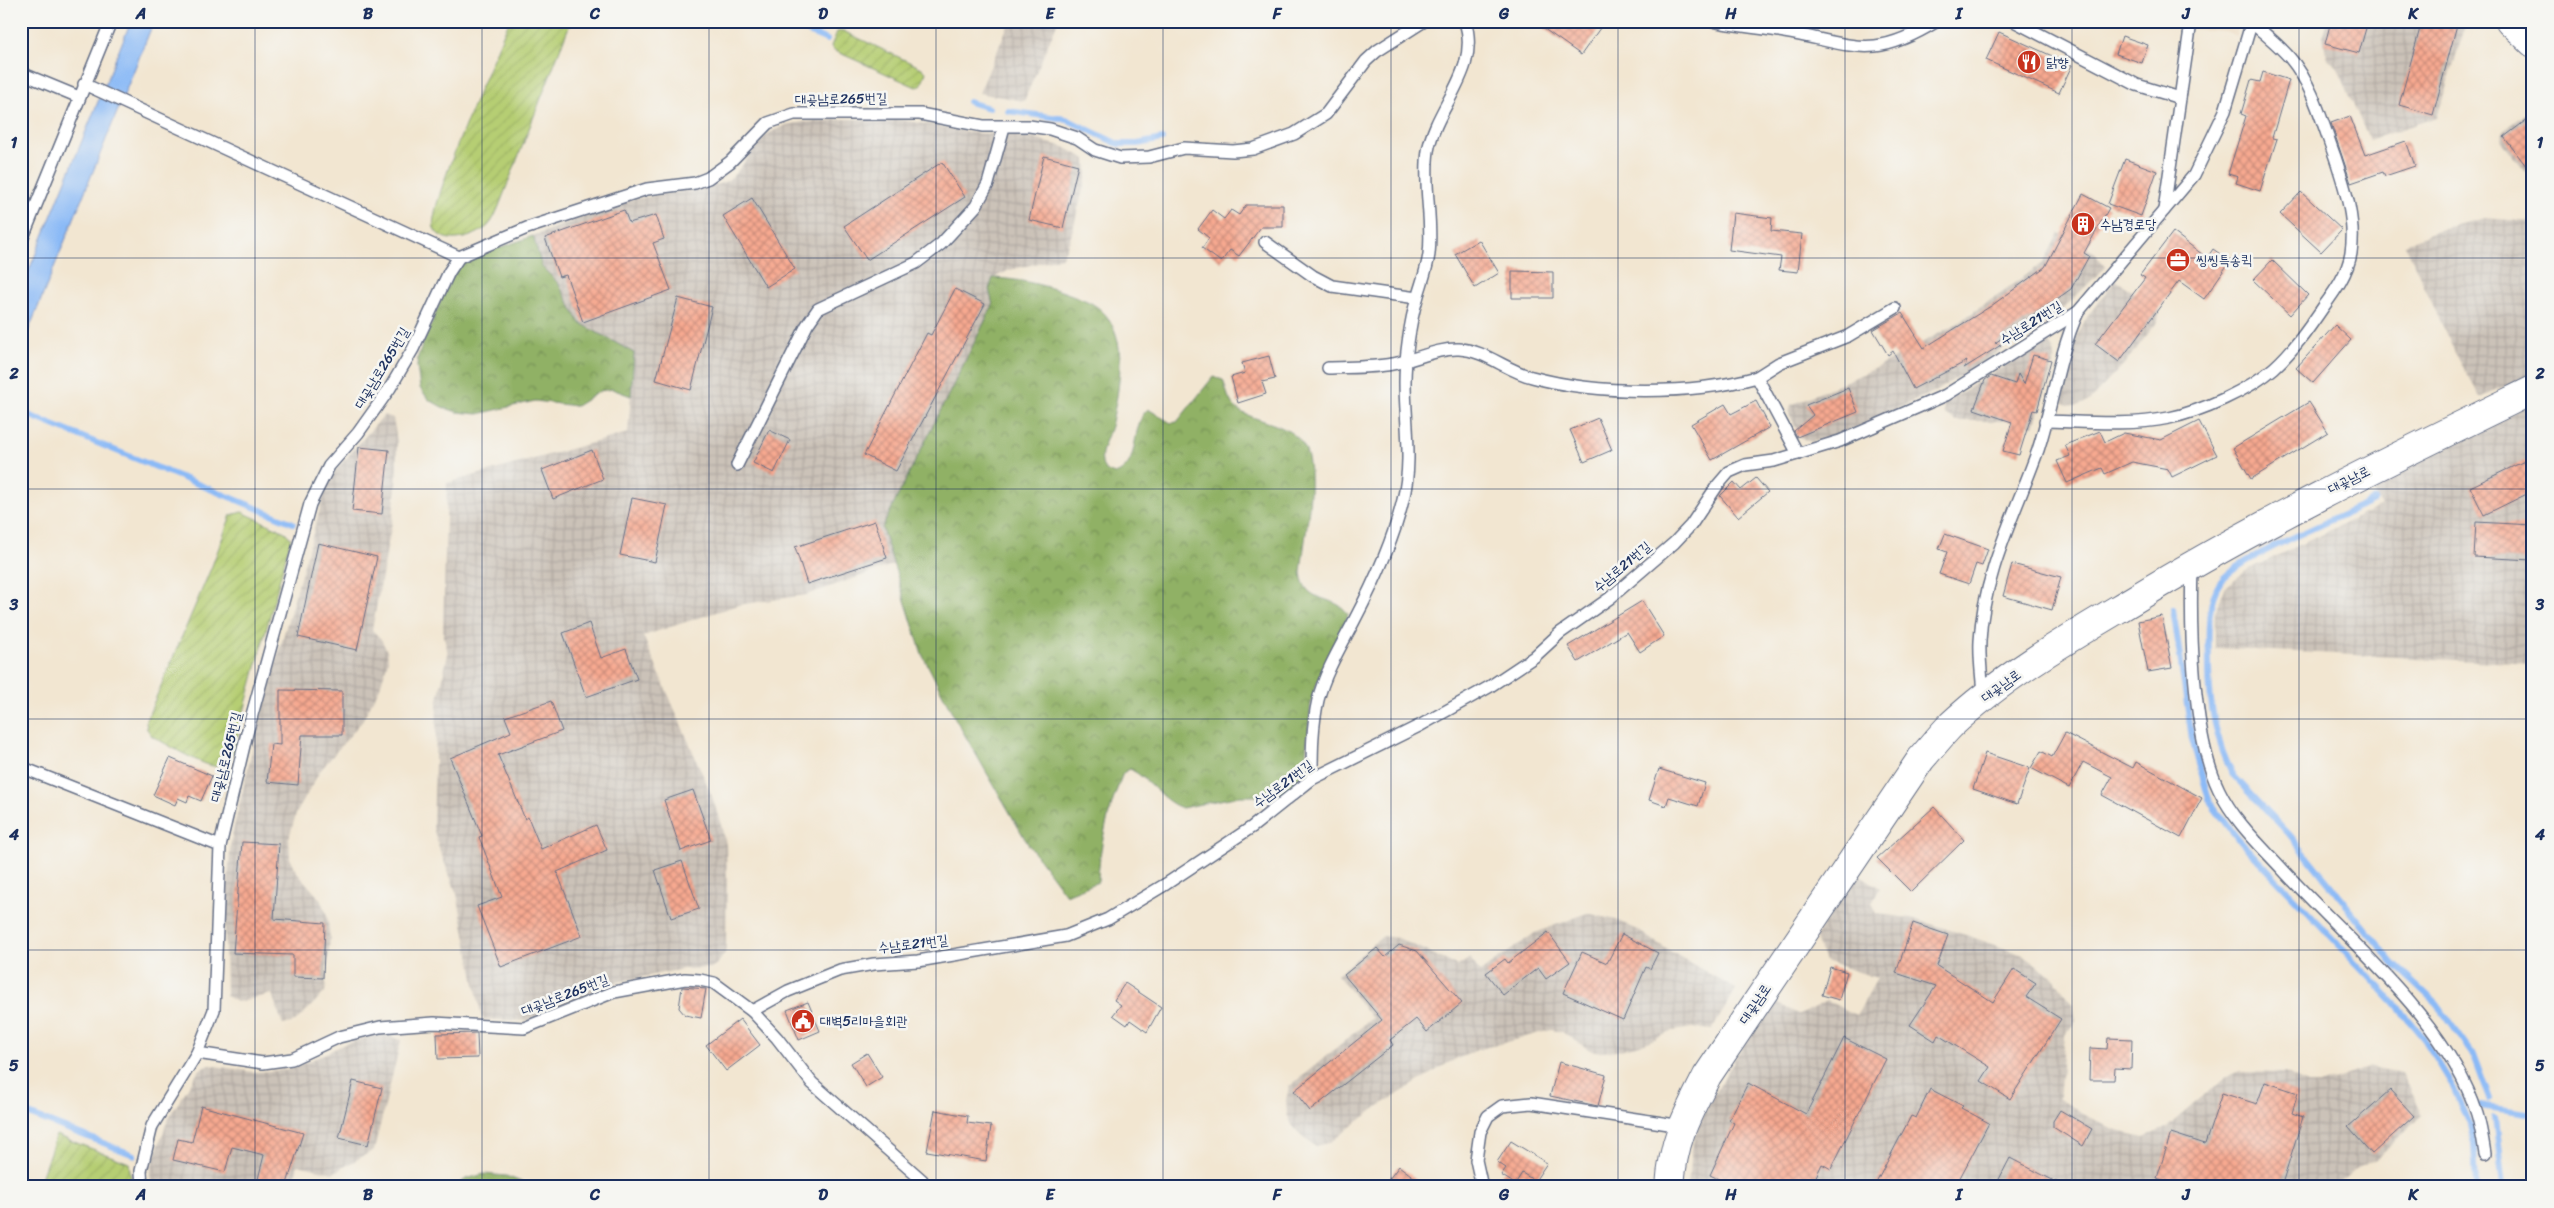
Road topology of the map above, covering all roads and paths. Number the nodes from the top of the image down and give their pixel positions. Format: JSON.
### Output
{"nodes":[{"id":1,"x":111,"y":21,"type":"edge"},
{"id":2,"x":1424,"y":21,"type":"edge"},
{"id":3,"x":1465,"y":21,"type":"edge"},
{"id":4,"x":1713,"y":21,"type":"edge"},
{"id":5,"x":1937,"y":21,"type":"edge"},
{"id":6,"x":2014,"y":21,"type":"edge"},
{"id":7,"x":2510,"y":21,"type":"edge"},
{"id":8,"x":2252,"y":22,"type":"edge"},
{"id":9,"x":2190,"y":29,"type":"dead end"},
{"id":10,"x":2533,"y":43,"type":"edge"},
{"id":11,"x":21,"y":73,"type":"edge"},
{"id":12,"x":84,"y":84,"type":"junction"},
{"id":13,"x":79,"y":97,"type":"junction"},
{"id":14,"x":2180,"y":98,"type":"junction"},
{"id":15,"x":1004,"y":127,"type":"junction"},
{"id":16,"x":2164,"y":211,"type":"junction"},
{"id":17,"x":21,"y":242,"type":"edge"},
{"id":18,"x":1266,"y":242,"type":"dead end"},
{"id":19,"x":459,"y":257,"type":"junction"},
{"id":20,"x":1417,"y":298,"type":"junction"},
{"id":21,"x":1895,"y":308,"type":"dead end"},
{"id":22,"x":2078,"y":312,"type":"junction"},
{"id":23,"x":1406,"y":361,"type":"junction"},
{"id":24,"x":1328,"y":368,"type":"dead end"},
{"id":25,"x":1757,"y":377,"type":"junction"},
{"id":26,"x":2533,"y":390,"type":"edge"},
{"id":27,"x":2045,"y":421,"type":"junction"},
{"id":28,"x":1798,"y":454,"type":"junction"},
{"id":29,"x":737,"y":465,"type":"dead end"},
{"id":30,"x":2192,"y":564,"type":"junction"},
{"id":31,"x":1983,"y":698,"type":"junction"},
{"id":32,"x":21,"y":767,"type":"edge"},
{"id":33,"x":1312,"y":779,"type":"junction"},
{"id":34,"x":220,"y":846,"type":"junction"},
{"id":35,"x":752,"y":1011,"type":"junction"},
{"id":36,"x":197,"y":1053,"type":"junction"},
{"id":37,"x":1682,"y":1126,"type":"junction"},
{"id":38,"x":2486,"y":1154,"type":"dead end"},
{"id":39,"x":142,"y":1187,"type":"edge"},
{"id":40,"x":926,"y":1187,"type":"edge"},
{"id":41,"x":1482,"y":1187,"type":"edge"},
{"id":42,"x":1670,"y":1187,"type":"edge"}],
"edges":[{"from":1,"to":12,"type":"lane"},
{"from":2,"to":15,"type":"lane","name":"대곶남로265번길"},
{"from":3,"to":20,"type":"lane"},
{"from":4,"to":5,"type":"lane"},
{"from":6,"to":14,"type":"lane"},
{"from":7,"to":10,"type":"street"},
{"from":8,"to":16,"type":"lane","name":"수남로21번길"},
{"from":8,"to":27,"type":"lane"},
{"from":9,"to":14,"type":"lane"},
{"from":11,"to":13,"type":"lane"},
{"from":12,"to":13,"type":"lane"},
{"from":12,"to":19,"type":"lane"},
{"from":13,"to":17,"type":"lane"},
{"from":14,"to":16,"type":"lane"},
{"from":15,"to":19,"type":"lane","name":"대곶남로265번길"},
{"from":15,"to":29,"type":"lane"},
{"from":16,"to":22,"type":"lane","name":"수남로21번길"},
{"from":18,"to":20,"type":"lane"},
{"from":19,"to":34,"type":"lane","name":"대곶남로265번길"},
{"from":20,"to":23,"type":"lane"},
{"from":21,"to":25,"type":"lane"},
{"from":22,"to":27,"type":"lane"},
{"from":22,"to":28,"type":"lane","name":"수남로21번길"},
{"from":23,"to":24,"type":"lane"},
{"from":23,"to":25,"type":"lane"},
{"from":23,"to":33,"type":"lane"},
{"from":25,"to":28,"type":"lane"},
{"from":26,"to":30,"type":"street","name":"대곶남로"},
{"from":27,"to":31,"type":"lane"},
{"from":28,"to":33,"type":"lane","name":"수남로21번길"},
{"from":30,"to":31,"type":"street","name":"대곶남로"},
{"from":30,"to":38,"type":"lane"},
{"from":31,"to":37,"type":"street","name":"대곶남로"},
{"from":32,"to":34,"type":"lane"},
{"from":33,"to":35,"type":"lane","name":"수남로21번길"},
{"from":34,"to":36,"type":"lane","name":"대곶남로265번길"},
{"from":35,"to":36,"type":"lane","name":"대곶남로265번길"},
{"from":35,"to":40,"type":"lane","name":"대곶남로265번길"},
{"from":36,"to":39,"type":"lane","name":"대곶남로265번길"},
{"from":37,"to":41,"type":"lane"},
{"from":37,"to":42,"type":"street","name":"대곶남로"}]}
